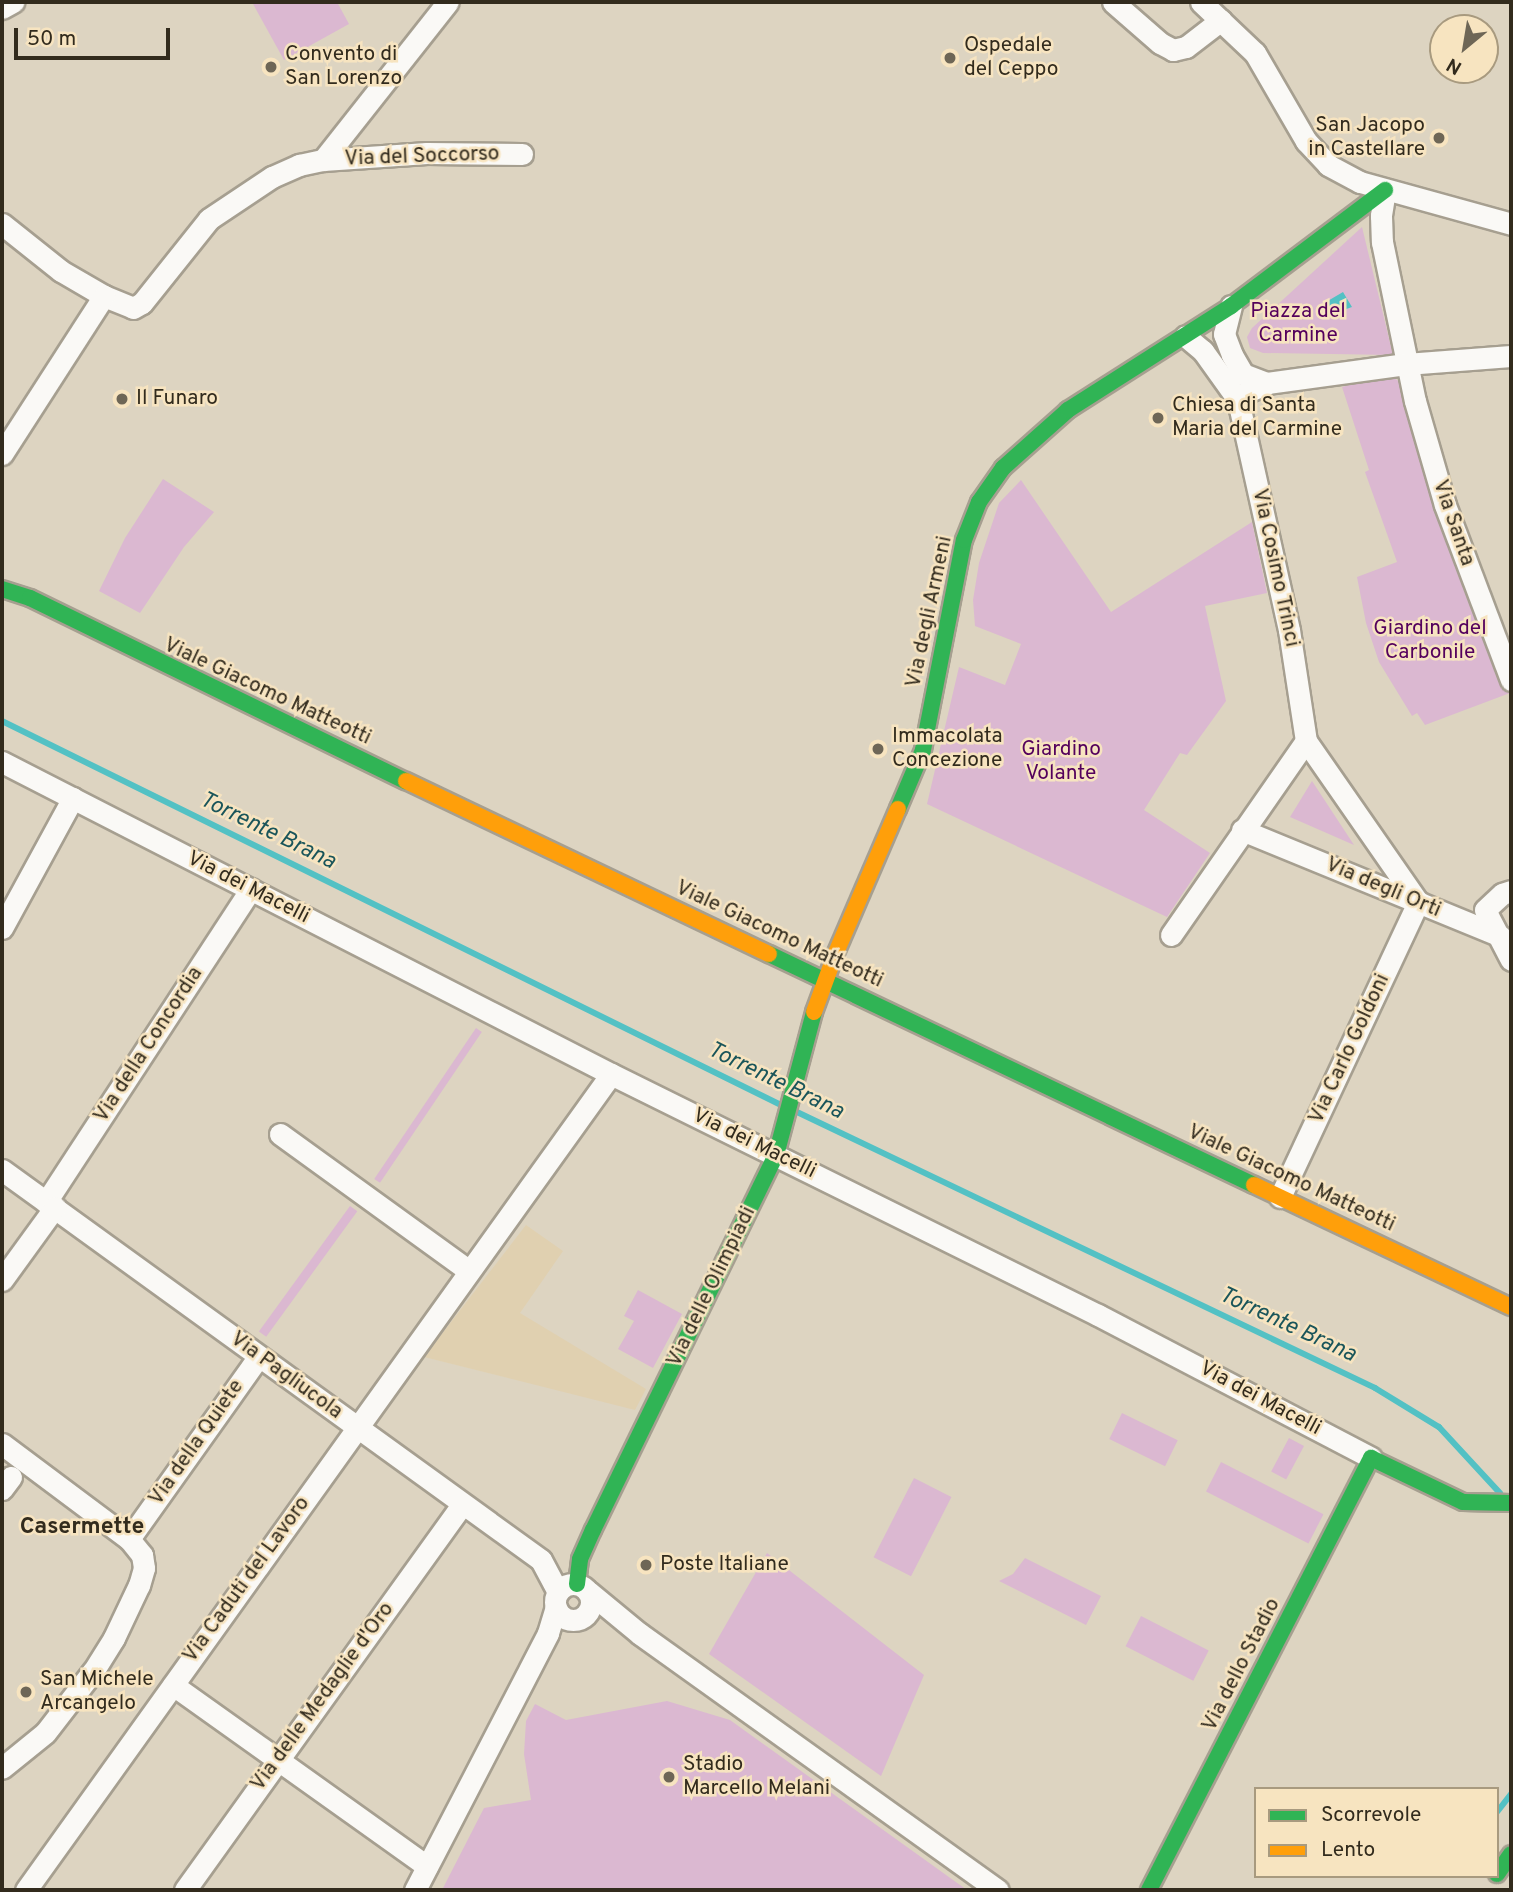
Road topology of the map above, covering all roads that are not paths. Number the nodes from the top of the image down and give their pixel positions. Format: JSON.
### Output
{"nodes":[{"id":1,"x":13,"y":2,"type":"edge"},
{"id":2,"x":448,"y":2,"type":"edge"},
{"id":3,"x":1113,"y":2,"type":"edge"},
{"id":4,"x":1201,"y":2,"type":"edge"},
{"id":5,"x":2,"y":8,"type":"edge"},
{"id":6,"x":1221,"y":20,"type":"junction"},
{"id":7,"x":522,"y":154,"type":"dead end"},
{"id":8,"x":323,"y":160,"type":"junction"},
{"id":9,"x":1385,"y":190,"type":"junction"},
{"id":10,"x":2,"y":224,"type":"edge"},
{"id":11,"x":1511,"y":224,"type":"edge"},
{"id":12,"x":103,"y":296,"type":"junction"},
{"id":13,"x":1231,"y":306,"type":"junction"},
{"id":14,"x":1185,"y":336,"type":"junction"},
{"id":15,"x":1511,"y":356,"type":"edge"},
{"id":16,"x":1406,"y":363,"type":"junction"},
{"id":17,"x":1267,"y":383,"type":"junction"},
{"id":18,"x":1236,"y":397,"type":"junction"},
{"id":19,"x":2,"y":454,"type":"edge"},
{"id":20,"x":2,"y":577,"type":"edge"},
{"id":21,"x":2,"y":589,"type":"edge"},
{"id":22,"x":30,"y":598,"type":"junction"},
{"id":23,"x":1511,"y":680,"type":"edge"},
{"id":24,"x":1306,"y":741,"type":"junction"},
{"id":25,"x":2,"y":762,"type":"edge"},
{"id":26,"x":73,"y":798,"type":"junction"},
{"id":27,"x":1242,"y":830,"type":"junction"},
{"id":28,"x":251,"y":889,"type":"junction"},
{"id":29,"x":1511,"y":891,"type":"edge"},
{"id":30,"x":1418,"y":902,"type":"junction"},
{"id":31,"x":2,"y":928,"type":"edge"},
{"id":32,"x":1171,"y":935,"type":"dead end"},
{"id":33,"x":1500,"y":936,"type":"junction"},
{"id":34,"x":1511,"y":960,"type":"edge"},
{"id":35,"x":827,"y":981,"type":"junction"},
{"id":36,"x":611,"y":1074,"type":"junction"},
{"id":37,"x":279,"y":1134,"type":"dead end"},
{"id":38,"x":776,"y":1155,"type":"junction"},
{"id":39,"x":2,"y":1170,"type":"edge"},
{"id":40,"x":1280,"y":1197,"type":"junction"},
{"id":41,"x":51,"y":1204,"type":"junction"},
{"id":42,"x":469,"y":1271,"type":"junction"},
{"id":43,"x":2,"y":1280,"type":"edge"},
{"id":44,"x":1511,"y":1307,"type":"edge"},
{"id":45,"x":260,"y":1356,"type":"junction"},
{"id":46,"x":357,"y":1427,"type":"junction"},
{"id":47,"x":2,"y":1444,"type":"edge"},
{"id":48,"x":1371,"y":1458,"type":"junction"},
{"id":49,"x":1511,"y":1503,"type":"edge"},
{"id":50,"x":462,"y":1504,"type":"junction"},
{"id":51,"x":129,"y":1539,"type":"junction"},
{"id":52,"x":582,"y":1554,"type":"junction"},
{"id":53,"x":541,"y":1560,"type":"junction"},
{"id":54,"x":570,"y":1594,"type":"junction"},
{"id":55,"x":640,"y":1634,"type":"junction"},
{"id":56,"x":173,"y":1685,"type":"junction"},
{"id":57,"x":278,"y":1758,"type":"junction"},
{"id":58,"x":2,"y":1769,"type":"edge"},
{"id":59,"x":1511,"y":1854,"type":"edge"},
{"id":60,"x":427,"y":1866,"type":"junction"},
{"id":61,"x":1499,"y":1871,"type":"edge"},
{"id":62,"x":26,"y":1890,"type":"edge"},
{"id":63,"x":185,"y":1890,"type":"edge"},
{"id":64,"x":415,"y":1890,"type":"edge"},
{"id":65,"x":998,"y":1890,"type":"edge"},
{"id":66,"x":1149,"y":1890,"type":"edge"}],
"edges":[{"from":1,"to":5,"type":"street"},
{"from":2,"to":8,"type":"street"},
{"from":3,"to":6,"type":"street"},
{"from":4,"to":6,"type":"street"},
{"from":6,"to":9,"type":"street"},
{"from":7,"to":8,"type":"street","name":"Via del Soccorso"},
{"from":8,"to":12,"type":"street","name":"Via del Soccorso"},
{"from":9,"to":11,"type":"street"},
{"from":9,"to":13,"type":"street"},
{"from":9,"to":16,"type":"street"},
{"from":10,"to":12,"type":"street"},
{"from":12,"to":19,"type":"street"},
{"from":13,"to":14,"type":"street"},
{"from":13,"to":17,"type":"street"},
{"from":14,"to":18,"type":"street"},
{"from":14,"to":35,"type":"street","name":"Via degli Armeni"},
{"from":15,"to":16,"type":"street"},
{"from":16,"to":17,"type":"street"},
{"from":16,"to":23,"type":"street","name":"Via Santa"},
{"from":17,"to":18,"type":"street"},
{"from":18,"to":24,"type":"street","name":"Via Cosimo Trinci"},
{"from":20,"to":22,"type":"street","name":"Viale Giacomo Matteotti"},
{"from":21,"to":22,"type":"street","name":"Viale Giacomo Matteotti"},
{"from":22,"to":35,"type":"street","name":"Viale Giacomo Matteotti"},
{"from":24,"to":27,"type":"street"},
{"from":24,"to":30,"type":"street","name":"Via Cosimo Trinci"},
{"from":25,"to":26,"type":"street","name":"Via dei Macelli"},
{"from":26,"to":28,"type":"street","name":"Via dei Macelli"},
{"from":26,"to":31,"type":"street"},
{"from":27,"to":30,"type":"street","name":"Via degli Orti"},
{"from":27,"to":32,"type":"street"},
{"from":28,"to":36,"type":"street","name":"Via dei Macelli"},
{"from":28,"to":41,"type":"street","name":"Via della Concordia"},
{"from":29,"to":33,"type":"street"},
{"from":30,"to":33,"type":"street","name":"Via degli Orti"},
{"from":30,"to":40,"type":"street","name":"Via Carlo Goldoni"},
{"from":33,"to":34,"type":"street"},
{"from":35,"to":38,"type":"street","name":"Via delle Olimpiadi"},
{"from":35,"to":40,"type":"street","name":"Viale Giacomo Matteotti"},
{"from":36,"to":38,"type":"street","name":"Via dei Macelli"},
{"from":36,"to":42,"type":"street","name":"Via Caduti del Lavoro"},
{"from":37,"to":42,"type":"street"},
{"from":38,"to":48,"type":"street","name":"Via dei Macelli"},
{"from":38,"to":52,"type":"street","name":"Via delle Olimpiadi"},
{"from":39,"to":41,"type":"street","name":"Via Pagliucola"},
{"from":40,"to":44,"type":"street","name":"Viale Giacomo Matteotti"},
{"from":41,"to":43,"type":"street","name":"Via della Concordia"},
{"from":41,"to":45,"type":"street","name":"Via Pagliucola"},
{"from":42,"to":46,"type":"street","name":"Via Caduti del Lavoro"},
{"from":45,"to":46,"type":"street","name":"Via Pagliucola"},
{"from":45,"to":51,"type":"street","name":"Via della Quiete"},
{"from":46,"to":50,"type":"street","name":"Via Pagliucola"},
{"from":46,"to":56,"type":"street","name":"Via Caduti del Lavoro"},
{"from":47,"to":51,"type":"street"},
{"from":48,"to":49,"type":"street","name":"Via dei Macelli"},
{"from":48,"to":66,"type":"street","name":"Via dello Stadio"},
{"from":50,"to":53,"type":"street","name":"Via Pagliucola"},
{"from":50,"to":57,"type":"street","name":"Via delle Medaglie d'Oro"},
{"from":51,"to":58,"type":"street"},
{"from":52,"to":53,"type":"street"},
{"from":52,"to":54,"type":"street","name":"Via delle Olimpiadi"},
{"from":53,"to":54,"type":"street","name":"Via Pagliucola"},
{"from":54,"to":55,"type":"street"},
{"from":54,"to":55,"type":"street"},
{"from":54,"to":60,"type":"street","name":"Via delle Olimpiadi"},
{"from":55,"to":65,"type":"street"},
{"from":56,"to":57,"type":"street"},
{"from":56,"to":62,"type":"street","name":"Via Caduti del Lavoro"},
{"from":57,"to":60,"type":"street"},
{"from":57,"to":63,"type":"street","name":"Via delle Medaglie d'Oro"},
{"from":59,"to":61,"type":"street"},
{"from":60,"to":64,"type":"street","name":"Via delle Olimpiadi"}]}
